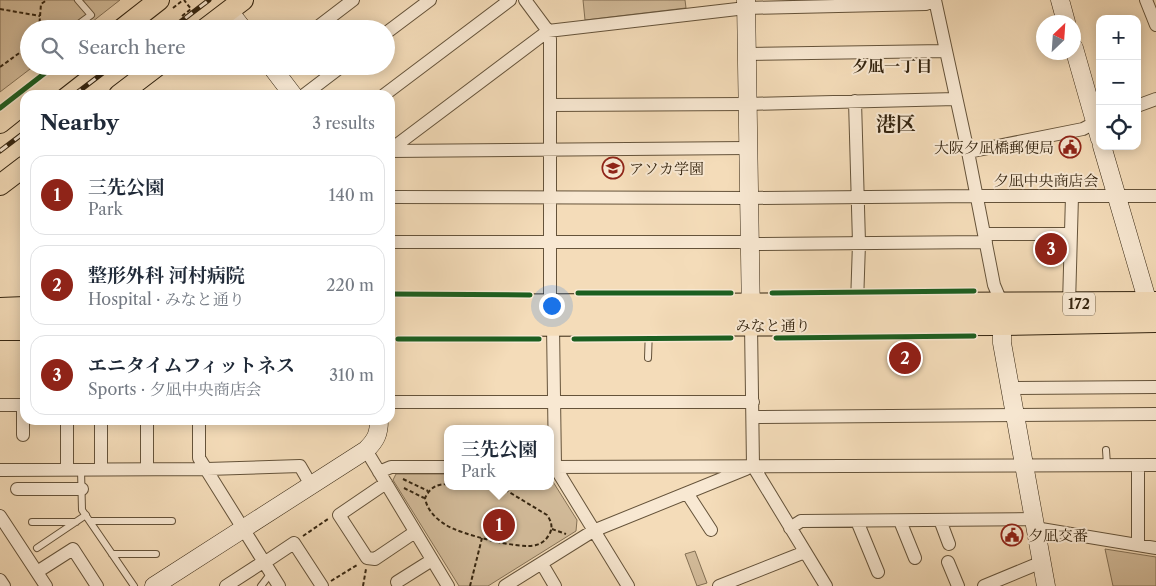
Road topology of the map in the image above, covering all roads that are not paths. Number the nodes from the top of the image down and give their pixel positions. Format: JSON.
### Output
{"nodes":[{"id":1,"x":78,"y":0,"type":"edge"},
{"id":2,"x":353,"y":0,"type":"edge"},
{"id":3,"x":430,"y":0,"type":"edge"},
{"id":4,"x":510,"y":0,"type":"edge"},
{"id":5,"x":525,"y":0,"type":"edge"},
{"id":6,"x":934,"y":0,"type":"edge"},
{"id":7,"x":1060,"y":0,"type":"edge"},
{"id":8,"x":1146,"y":0,"type":"edge"},
{"id":9,"x":165,"y":4,"type":"edge"},
{"id":10,"x":231,"y":4,"type":"edge"},
{"id":11,"x":746,"y":4,"type":"edge"},
{"id":12,"x":1064,"y":15,"type":"edge"},
{"id":13,"x":84,"y":20,"type":"edge"},
{"id":14,"x":137,"y":20,"type":"edge"},
{"id":15,"x":214,"y":20,"type":"edge"},
{"id":16,"x":239,"y":20,"type":"edge"},
{"id":17,"x":327,"y":20,"type":"edge"},
{"id":18,"x":1156,"y":25,"type":"edge"},
{"id":19,"x":395,"y":26,"type":"edge"},
{"id":20,"x":548,"y":31,"type":"junction"},
{"id":21,"x":945,"y":51,"type":"junction"},
{"id":22,"x":746,"y":54,"type":"junction"},
{"id":23,"x":1078,"y":60,"type":"edge"},
{"id":24,"x":60,"y":75,"type":"edge"},
{"id":25,"x":145,"y":75,"type":"edge"},
{"id":26,"x":278,"y":75,"type":"edge"},
{"id":27,"x":330,"y":75,"type":"edge"},
{"id":28,"x":42,"y":90,"type":"edge"},
{"id":29,"x":125,"y":90,"type":"edge"},
{"id":30,"x":289,"y":90,"type":"edge"},
{"id":31,"x":311,"y":90,"type":"edge"},
{"id":32,"x":391,"y":90,"type":"edge"},
{"id":33,"x":956,"y":99,"type":"junction"},
{"id":34,"x":1156,"y":99,"type":"edge"},
{"id":35,"x":855,"y":101,"type":"junction"},
{"id":36,"x":747,"y":104,"type":"junction"},
{"id":37,"x":550,"y":105,"type":"junction"},
{"id":38,"x":1140,"y":105,"type":"edge"},
{"id":39,"x":20,"y":108,"type":"edge"},
{"id":40,"x":1096,"y":117,"type":"edge"},
{"id":41,"x":1096,"y":121,"type":"edge"},
{"id":42,"x":0,"y":123,"type":"edge"},
{"id":43,"x":395,"y":146,"type":"edge"},
{"id":44,"x":747,"y":148,"type":"junction"},
{"id":45,"x":395,"y":150,"type":"edge"},
{"id":46,"x":550,"y":150,"type":"junction"},
{"id":47,"x":1103,"y":150,"type":"edge"},
{"id":48,"x":968,"y":152,"type":"junction"},
{"id":49,"x":20,"y":170,"type":"edge"},
{"id":50,"x":0,"y":185,"type":"edge"},
{"id":51,"x":976,"y":196,"type":"junction"},
{"id":52,"x":1072,"y":196,"type":"junction"},
{"id":53,"x":1116,"y":196,"type":"junction"},
{"id":54,"x":1156,"y":196,"type":"edge"},
{"id":55,"x":395,"y":197,"type":"edge"},
{"id":56,"x":550,"y":197,"type":"junction"},
{"id":57,"x":857,"y":197,"type":"junction"},
{"id":58,"x":749,"y":198,"type":"junction"},
{"id":59,"x":1070,"y":234,"type":"junction"},
{"id":60,"x":985,"y":238,"type":"junction"},
{"id":61,"x":395,"y":242,"type":"edge"},
{"id":62,"x":550,"y":242,"type":"junction"},
{"id":63,"x":859,"y":243,"type":"junction"},
{"id":64,"x":750,"y":244,"type":"junction"},
{"id":65,"x":857,"y":304,"type":"junction"},
{"id":66,"x":1069,"y":304,"type":"junction"},
{"id":67,"x":395,"y":306,"type":"edge"},
{"id":68,"x":20,"y":308,"type":"edge"},
{"id":69,"x":0,"y":309,"type":"edge"},
{"id":70,"x":1154,"y":311,"type":"edge"},
{"id":71,"x":751,"y":314,"type":"junction"},
{"id":72,"x":1002,"y":314,"type":"junction"},
{"id":73,"x":551,"y":316,"type":"junction"},
{"id":74,"x":395,"y":326,"type":"edge"},
{"id":75,"x":649,"y":326,"type":"junction"},
{"id":76,"x":0,"y":329,"type":"edge"},
{"id":77,"x":20,"y":329,"type":"edge"},
{"id":78,"x":648,"y":358,"type":"dead end"},
{"id":79,"x":1156,"y":386,"type":"edge"},
{"id":80,"x":1010,"y":388,"type":"junction"},
{"id":81,"x":395,"y":402,"type":"edge"},
{"id":82,"x":753,"y":402,"type":"junction"},
{"id":83,"x":554,"y":403,"type":"junction"},
{"id":84,"x":0,"y":406,"type":"edge"},
{"id":85,"x":20,"y":406,"type":"edge"},
{"id":86,"x":1156,"y":414,"type":"edge"},
{"id":87,"x":1014,"y":415,"type":"junction"},
{"id":88,"x":753,"y":417,"type":"junction"},
{"id":89,"x":23,"y":425,"type":"edge"},
{"id":90,"x":67,"y":425,"type":"edge"},
{"id":91,"x":101,"y":425,"type":"edge"},
{"id":92,"x":147,"y":425,"type":"edge"},
{"id":93,"x":199,"y":425,"type":"edge"},
{"id":94,"x":379,"y":425,"type":"edge"},
{"id":95,"x":554,"y":425,"type":"edge"},
{"id":96,"x":22,"y":435,"type":"dead end"},
{"id":97,"x":366,"y":450,"type":"junction"},
{"id":98,"x":1106,"y":450,"type":"dead end"},
{"id":99,"x":1024,"y":465,"type":"junction"},
{"id":100,"x":1156,"y":465,"type":"edge"},
{"id":101,"x":702,"y":466,"type":"junction"},
{"id":102,"x":753,"y":466,"type":"junction"},
{"id":103,"x":1107,"y":466,"type":"junction"},
{"id":104,"x":1138,"y":466,"type":"junction"},
{"id":105,"x":444,"y":467,"type":"edge"},
{"id":106,"x":554,"y":467,"type":"edge"},
{"id":107,"x":101,"y":469,"type":"junction"},
{"id":108,"x":147,"y":469,"type":"junction"},
{"id":109,"x":206,"y":469,"type":"junction"},
{"id":110,"x":554,"y":469,"type":"edge"},
{"id":111,"x":0,"y":470,"type":"edge"},
{"id":112,"x":67,"y":470,"type":"junction"},
{"id":113,"x":81,"y":470,"type":"junction"},
{"id":114,"x":379,"y":472,"type":"junction"},
{"id":115,"x":391,"y":479,"type":"junction"},
{"id":116,"x":708,"y":484,"type":"junction"},
{"id":117,"x":311,"y":485,"type":"junction"},
{"id":118,"x":17,"y":489,"type":"dead end"},
{"id":119,"x":82,"y":489,"type":"junction"},
{"id":120,"x":687,"y":493,"type":"junction"},
{"id":121,"x":0,"y":516,"type":"edge"},
{"id":122,"x":88,"y":518,"type":"junction"},
{"id":123,"x":900,"y":520,"type":"junction"},
{"id":124,"x":940,"y":520,"type":"junction"},
{"id":125,"x":172,"y":521,"type":"dead end"},
{"id":126,"x":857,"y":521,"type":"junction"},
{"id":127,"x":32,"y":522,"type":"dead end"},
{"id":128,"x":76,"y":522,"type":"junction"},
{"id":129,"x":1035,"y":524,"type":"junction"},
{"id":130,"x":790,"y":528,"type":"junction"},
{"id":131,"x":242,"y":529,"type":"junction"},
{"id":132,"x":711,"y":530,"type":"dead end"},
{"id":133,"x":415,"y":532,"type":"junction"},
{"id":134,"x":593,"y":532,"type":"junction"},
{"id":135,"x":949,"y":544,"type":"dead end"},
{"id":136,"x":1138,"y":545,"type":"junction"},
{"id":137,"x":37,"y":548,"type":"dead end"},
{"id":138,"x":1156,"y":548,"type":"edge"},
{"id":139,"x":805,"y":552,"type":"junction"},
{"id":140,"x":112,"y":554,"type":"junction"},
{"id":141,"x":156,"y":554,"type":"dead end"},
{"id":142,"x":915,"y":558,"type":"dead end"},
{"id":143,"x":432,"y":560,"type":"junction"},
{"id":144,"x":948,"y":562,"type":"dead end"},
{"id":145,"x":1042,"y":562,"type":"junction"},
{"id":146,"x":542,"y":564,"type":"junction"},
{"id":147,"x":266,"y":566,"type":"junction"},
{"id":148,"x":37,"y":572,"type":"junction"},
{"id":149,"x":878,"y":572,"type":"dead end"},
{"id":150,"x":0,"y":580,"type":"edge"},
{"id":151,"x":397,"y":582,"type":"dead end"},
{"id":152,"x":327,"y":584,"type":"edge"},
{"id":153,"x":4,"y":586,"type":"edge"},
{"id":154,"x":46,"y":586,"type":"edge"},
{"id":155,"x":97,"y":586,"type":"edge"},
{"id":156,"x":134,"y":586,"type":"edge"},
{"id":157,"x":154,"y":586,"type":"edge"},
{"id":158,"x":226,"y":586,"type":"edge"},
{"id":159,"x":261,"y":586,"type":"edge"},
{"id":160,"x":279,"y":586,"type":"edge"},
{"id":161,"x":448,"y":586,"type":"edge"},
{"id":162,"x":505,"y":586,"type":"edge"},
{"id":163,"x":555,"y":586,"type":"edge"},
{"id":164,"x":628,"y":586,"type":"edge"},
{"id":165,"x":719,"y":586,"type":"edge"},
{"id":166,"x":826,"y":586,"type":"edge"},
{"id":167,"x":958,"y":586,"type":"edge"},
{"id":168,"x":984,"y":586,"type":"edge"},
{"id":169,"x":1046,"y":586,"type":"edge"}],
"edges":[{"from":1,"to":13,"type":"lane"},
{"from":2,"to":17,"type":"street"},
{"from":3,"to":19,"type":"street"},
{"from":4,"to":32,"type":"street"},
{"from":5,"to":20,"type":"street"},
{"from":6,"to":11,"type":"street"},
{"from":6,"to":21,"type":"street"},
{"from":7,"to":12,"type":"street"},
{"from":8,"to":18,"type":"street"},
{"from":9,"to":14,"type":"main road"},
{"from":10,"to":15,"type":"main road"},
{"from":10,"to":16,"type":"street"},
{"from":11,"to":20,"type":"street"},
{"from":11,"to":22,"type":"street"},
{"from":20,"to":37,"type":"street"},
{"from":20,"to":43,"type":"street"},
{"from":21,"to":22,"type":"street"},
{"from":21,"to":33,"type":"street"},
{"from":22,"to":36,"type":"street"},
{"from":23,"to":40,"type":"street"},
{"from":24,"to":28,"type":"main road"},
{"from":25,"to":29,"type":"main road"},
{"from":26,"to":30,"type":"street"},
{"from":27,"to":31,"type":"street"},
{"from":33,"to":35,"type":"street"},
{"from":33,"to":48,"type":"street"},
{"from":34,"to":38,"type":"street"},
{"from":35,"to":36,"type":"street"},
{"from":35,"to":57,"type":"street"},
{"from":36,"to":37,"type":"street"},
{"from":36,"to":44,"type":"street"},
{"from":37,"to":46,"type":"street"},
{"from":39,"to":42,"type":"main road"},
{"from":41,"to":48,"type":"street"},
{"from":44,"to":46,"type":"street"},
{"from":44,"to":58,"type":"street"},
{"from":45,"to":46,"type":"street"},
{"from":46,"to":56,"type":"street"},
{"from":47,"to":53,"type":"street"},
{"from":48,"to":51,"type":"street"},
{"from":49,"to":50,"type":"main road"},
{"from":51,"to":52,"type":"street","name":"夕凪中央商店会"},
{"from":51,"to":57,"type":"street","name":"夕凪中央商店会"},
{"from":51,"to":60,"type":"street"},
{"from":52,"to":53,"type":"street","name":"夕凪中央商店会"},
{"from":52,"to":59,"type":"street"},
{"from":53,"to":54,"type":"street","name":"夕凪中央商店会"},
{"from":53,"to":70,"type":"street"},
{"from":55,"to":56,"type":"street","name":"夕凪中央商店会"},
{"from":56,"to":58,"type":"street","name":"夕凪中央商店会"},
{"from":56,"to":62,"type":"street"},
{"from":57,"to":58,"type":"street","name":"夕凪中央商店会"},
{"from":57,"to":63,"type":"street"},
{"from":58,"to":64,"type":"street"},
{"from":59,"to":60,"type":"street"},
{"from":59,"to":66,"type":"street"},
{"from":60,"to":63,"type":"street"},
{"from":60,"to":72,"type":"street"},
{"from":61,"to":62,"type":"street"},
{"from":62,"to":64,"type":"street"},
{"from":62,"to":73,"type":"street"},
{"from":63,"to":64,"type":"street"},
{"from":63,"to":65,"type":"street"},
{"from":64,"to":71,"type":"street"},
{"from":65,"to":71,"type":"highway","name":"みなと通り","number":"172"},
{"from":65,"to":72,"type":"highway","name":"みなと通り","number":"172"},
{"from":66,"to":70,"type":"highway","name":"みなと通り","number":"172"},
{"from":66,"to":72,"type":"highway","name":"みなと通り","number":"172"},
{"from":67,"to":73,"type":"highway","name":"みなと通り","number":"172"},
{"from":68,"to":69,"type":"highway"},
{"from":70,"to":72,"type":"highway","name":"みなと通り","number":"172"},
{"from":71,"to":72,"type":"highway","name":"みなと通り","number":"172"},
{"from":71,"to":73,"type":"highway","name":"みなと通り","number":"172"},
{"from":71,"to":75,"type":"highway","name":"みなと通り","number":"172"},
{"from":71,"to":82,"type":"street"},
{"from":72,"to":80,"type":"street"},
{"from":73,"to":74,"type":"highway","name":"みなと通り","number":"172"},
{"from":73,"to":75,"type":"highway","name":"みなと通り","number":"172"},
{"from":73,"to":83,"type":"street"},
{"from":75,"to":78,"type":"lane"},
{"from":76,"to":77,"type":"highway"},
{"from":79,"to":80,"type":"street"},
{"from":80,"to":87,"type":"street"},
{"from":81,"to":83,"type":"street"},
{"from":82,"to":83,"type":"street"},
{"from":82,"to":88,"type":"street"},
{"from":83,"to":95,"type":"street"},
{"from":84,"to":85,"type":"street"},
{"from":86,"to":87,"type":"street"},
{"from":87,"to":88,"type":"street"},
{"from":87,"to":99,"type":"street"},
{"from":88,"to":102,"type":"street"},
{"from":89,"to":96,"type":"street"},
{"from":90,"to":112,"type":"street"},
{"from":91,"to":107,"type":"street"},
{"from":92,"to":108,"type":"street"},
{"from":93,"to":109,"type":"street"},
{"from":94,"to":97,"type":"street"},
{"from":97,"to":114,"type":"street"},
{"from":97,"to":117,"type":"street"},
{"from":98,"to":103,"type":"lane"},
{"from":99,"to":102,"type":"street"},
{"from":99,"to":103,"type":"street"},
{"from":99,"to":129,"type":"street"},
{"from":100,"to":104,"type":"street"},
{"from":101,"to":102,"type":"street"},
{"from":101,"to":106,"type":"street"},
{"from":101,"to":116,"type":"street"},
{"from":102,"to":116,"type":"street"},
{"from":102,"to":130,"type":"street"},
{"from":103,"to":104,"type":"street"},
{"from":104,"to":136,"type":"street"},
{"from":105,"to":114,"type":"street"},
{"from":107,"to":108,"type":"street"},
{"from":107,"to":113,"type":"street"},
{"from":108,"to":109,"type":"street"},
{"from":109,"to":117,"type":"street"},
{"from":109,"to":131,"type":"street"},
{"from":110,"to":134,"type":"street"},
{"from":111,"to":112,"type":"street"},
{"from":112,"to":113,"type":"street"},
{"from":113,"to":119,"type":"lane"},
{"from":114,"to":115,"type":"street"},
{"from":115,"to":133,"type":"street"},
{"from":115,"to":133,"type":"street"},
{"from":116,"to":120,"type":"street"},
{"from":117,"to":131,"type":"street"},
{"from":118,"to":119,"type":"street"},
{"from":119,"to":122,"type":"lane"},
{"from":120,"to":132,"type":"street"},
{"from":120,"to":134,"type":"street"},
{"from":121,"to":148,"type":"street"},
{"from":122,"to":125,"type":"lane"},
{"from":122,"to":128,"type":"lane"},
{"from":122,"to":140,"type":"lane"},
{"from":123,"to":124,"type":"street"},
{"from":123,"to":126,"type":"street"},
{"from":123,"to":142,"type":"street"},
{"from":124,"to":129,"type":"street"},
{"from":124,"to":135,"type":"street"},
{"from":126,"to":130,"type":"street"},
{"from":126,"to":149,"type":"street"},
{"from":127,"to":128,"type":"lane"},
{"from":128,"to":137,"type":"lane"},
{"from":129,"to":136,"type":"street"},
{"from":129,"to":145,"type":"street"},
{"from":130,"to":139,"type":"street"},
{"from":131,"to":147,"type":"street"},
{"from":131,"to":157,"type":"street"},
{"from":133,"to":143,"type":"street"},
{"from":134,"to":146,"type":"street"},
{"from":134,"to":164,"type":"street"},
{"from":136,"to":138,"type":"street"},
{"from":139,"to":165,"type":"street"},
{"from":139,"to":166,"type":"street"},
{"from":140,"to":141,"type":"lane"},
{"from":140,"to":156,"type":"lane"},
{"from":143,"to":151,"type":"street"},
{"from":143,"to":161,"type":"street"},
{"from":144,"to":167,"type":"street"},
{"from":145,"to":168,"type":"street"},
{"from":145,"to":169,"type":"street"},
{"from":146,"to":162,"type":"street"},
{"from":146,"to":163,"type":"street"},
{"from":147,"to":152,"type":"street"},
{"from":147,"to":158,"type":"street"},
{"from":147,"to":159,"type":"lane"},
{"from":147,"to":160,"type":"street"},
{"from":148,"to":154,"type":"street"},
{"from":148,"to":155,"type":"street"},
{"from":150,"to":153,"type":"street"}]}
